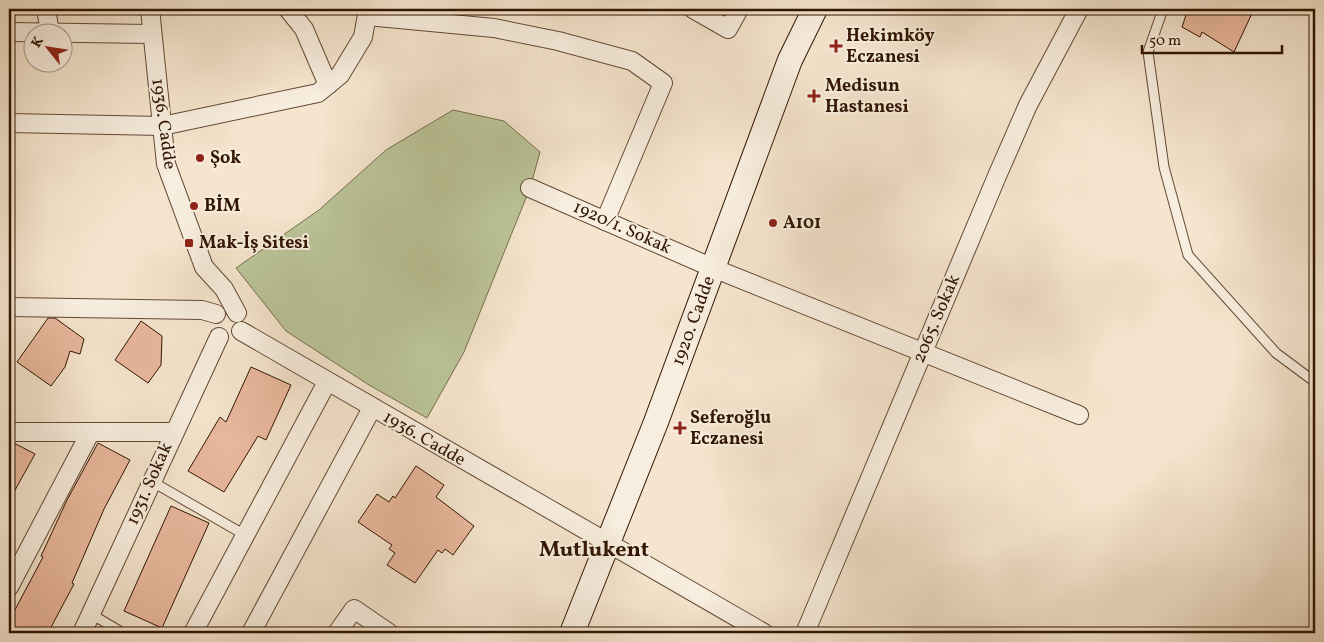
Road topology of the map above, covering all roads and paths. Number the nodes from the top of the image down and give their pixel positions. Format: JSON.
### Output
{"nodes":[{"id":1,"x":46,"y":9,"type":"edge"},
{"id":2,"x":150,"y":9,"type":"edge"},
{"id":3,"x":288,"y":9,"type":"edge"},
{"id":4,"x":693,"y":9,"type":"edge"},
{"id":5,"x":740,"y":9,"type":"edge"},
{"id":6,"x":815,"y":9,"type":"edge"},
{"id":7,"x":1079,"y":9,"type":"edge"},
{"id":8,"x":1163,"y":9,"type":"edge"},
{"id":9,"x":368,"y":12,"type":"edge"},
{"id":10,"x":48,"y":22,"type":"edge"},
{"id":11,"x":9,"y":32,"type":"edge"},
{"id":12,"x":22,"y":32,"type":"edge"},
{"id":13,"x":72,"y":32,"type":"edge"},
{"id":14,"x":151,"y":34,"type":"junction"},
{"id":15,"x":328,"y":85,"type":"junction"},
{"id":16,"x":9,"y":123,"type":"edge"},
{"id":17,"x":162,"y":126,"type":"junction"},
{"id":18,"x":530,"y":188,"type":"dead end"},
{"id":19,"x":605,"y":220,"type":"junction"},
{"id":20,"x":713,"y":268,"type":"junction"},
{"id":21,"x":9,"y":307,"type":"edge"},
{"id":22,"x":237,"y":313,"type":"junction"},
{"id":23,"x":216,"y":314,"type":"junction"},
{"id":24,"x":241,"y":331,"type":"junction"},
{"id":25,"x":219,"y":336,"type":"junction"},
{"id":26,"x":923,"y":352,"type":"junction"},
{"id":27,"x":327,"y":382,"type":"junction"},
{"id":28,"x":1315,"y":382,"type":"edge"},
{"id":29,"x":372,"y":408,"type":"junction"},
{"id":30,"x":1079,"y":414,"type":"dead end"},
{"id":31,"x":9,"y":432,"type":"edge"},
{"id":32,"x":174,"y":432,"type":"junction"},
{"id":33,"x":90,"y":433,"type":"junction"},
{"id":34,"x":151,"y":481,"type":"junction"},
{"id":35,"x":245,"y":535,"type":"junction"},
{"id":36,"x":608,"y":545,"type":"junction"},
{"id":37,"x":9,"y":587,"type":"edge"},
{"id":38,"x":91,"y":614,"type":"junction"},
{"id":39,"x":82,"y":633,"type":"edge"},
{"id":40,"x":123,"y":633,"type":"edge"},
{"id":41,"x":192,"y":633,"type":"edge"},
{"id":42,"x":251,"y":633,"type":"edge"},
{"id":43,"x":338,"y":633,"type":"edge"},
{"id":44,"x":389,"y":633,"type":"edge"},
{"id":45,"x":572,"y":633,"type":"edge"},
{"id":46,"x":764,"y":633,"type":"edge"},
{"id":47,"x":805,"y":633,"type":"edge"}],
"edges":[{"from":1,"to":10,"type":"street"},
{"from":2,"to":14,"type":"street","name":"1936. Cadde"},
{"from":3,"to":15,"type":"street"},
{"from":4,"to":5,"type":"street"},
{"from":6,"to":20,"type":"main road","name":"1920. Cadde"},
{"from":7,"to":26,"type":"street","name":"2065. Sokak"},
{"from":8,"to":28,"type":"lane"},
{"from":9,"to":15,"type":"street"},
{"from":9,"to":19,"type":"street"},
{"from":11,"to":12,"type":"street"},
{"from":13,"to":14,"type":"street"},
{"from":14,"to":17,"type":"street","name":"1936. Cadde"},
{"from":15,"to":17,"type":"street"},
{"from":16,"to":17,"type":"street"},
{"from":17,"to":22,"type":"street","name":"1936. Cadde"},
{"from":18,"to":19,"type":"street","name":"1920/1. Sokak"},
{"from":19,"to":20,"type":"street","name":"1920/1. Sokak"},
{"from":20,"to":26,"type":"street","name":"1920/1. Sokak"},
{"from":20,"to":36,"type":"main road","name":"1920. Cadde"},
{"from":21,"to":23,"type":"street"},
{"from":22,"to":23,"type":"street"},
{"from":22,"to":24,"type":"street","name":"1936. Cadde"},
{"from":23,"to":25,"type":"street"},
{"from":24,"to":25,"type":"street"},
{"from":24,"to":27,"type":"street","name":"1936. Cadde"},
{"from":25,"to":32,"type":"street","name":"1931. Sokak"},
{"from":26,"to":30,"type":"street","name":"1920/1. Sokak"},
{"from":26,"to":47,"type":"street","name":"2065. Sokak"},
{"from":27,"to":29,"type":"street","name":"1936. Cadde"},
{"from":27,"to":35,"type":"street"},
{"from":29,"to":36,"type":"street","name":"1936. Cadde"},
{"from":29,"to":42,"type":"street"},
{"from":31,"to":33,"type":"street"},
{"from":32,"to":33,"type":"street"},
{"from":32,"to":34,"type":"street","name":"1931. Sokak"},
{"from":33,"to":37,"type":"street"},
{"from":34,"to":35,"type":"lane"},
{"from":34,"to":38,"type":"street","name":"1931. Sokak"},
{"from":35,"to":41,"type":"street"},
{"from":36,"to":45,"type":"main road","name":"1920. Cadde"},
{"from":36,"to":46,"type":"street","name":"1936. Cadde"},
{"from":38,"to":39,"type":"street","name":"1931. Sokak"},
{"from":38,"to":40,"type":"lane"},
{"from":43,"to":44,"type":"street"}]}
